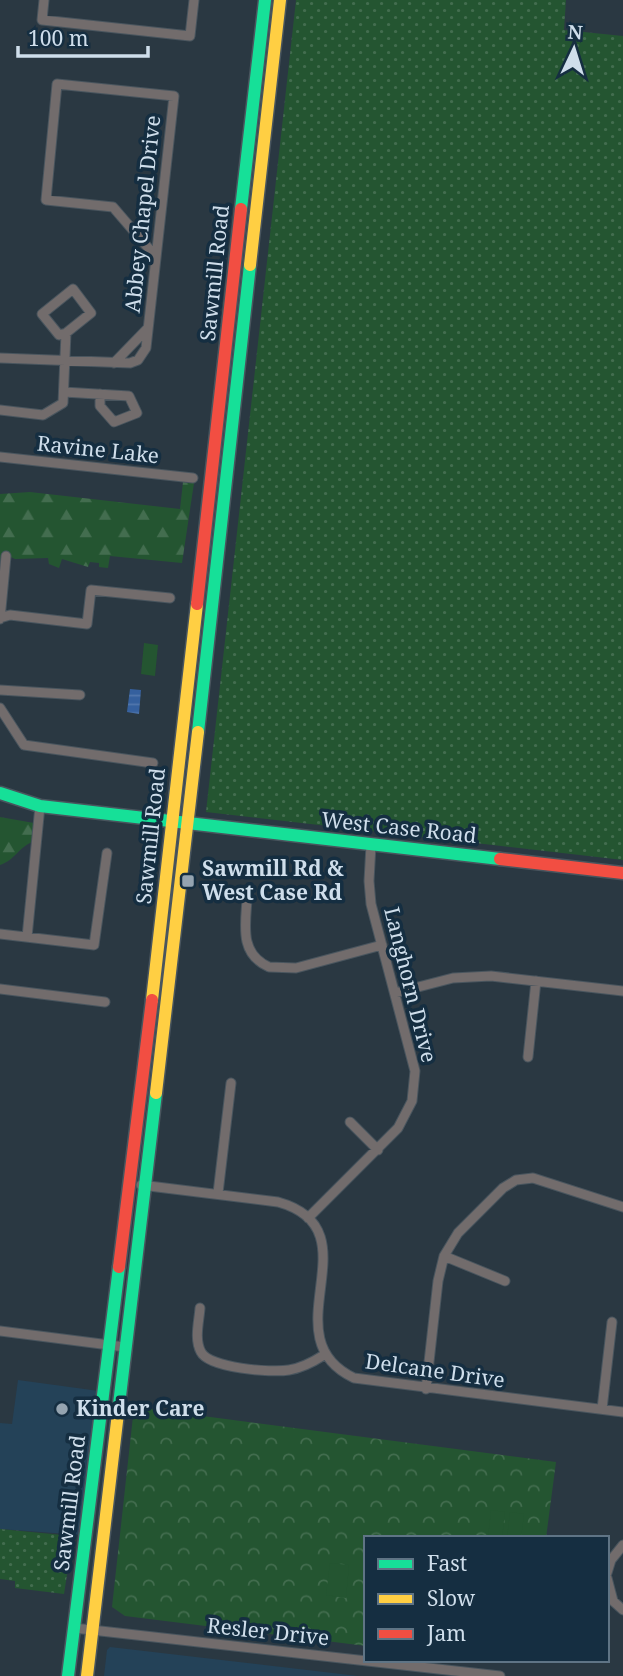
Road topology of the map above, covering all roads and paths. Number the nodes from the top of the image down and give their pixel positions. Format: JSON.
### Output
{"nodes":[{"id":1,"x":44,"y":0,"type":"edge"},
{"id":2,"x":194,"y":0,"type":"edge"},
{"id":3,"x":265,"y":0,"type":"edge"},
{"id":4,"x":280,"y":0,"type":"edge"},
{"id":5,"x":156,"y":257,"type":"junction"},
{"id":6,"x":66,"y":333,"type":"junction"},
{"id":7,"x":0,"y":358,"type":"edge"},
{"id":8,"x":66,"y":361,"type":"junction"},
{"id":9,"x":64,"y":392,"type":"junction"},
{"id":10,"x":100,"y":394,"type":"dead end"},
{"id":11,"x":0,"y":410,"type":"edge"},
{"id":12,"x":0,"y":457,"type":"edge"},
{"id":13,"x":193,"y":478,"type":"dead end"},
{"id":14,"x":6,"y":556,"type":"dead end"},
{"id":15,"x":170,"y":598,"type":"dead end"},
{"id":16,"x":0,"y":618,"type":"edge"},
{"id":17,"x":0,"y":690,"type":"edge"},
{"id":18,"x":80,"y":695,"type":"dead end"},
{"id":19,"x":0,"y":708,"type":"edge"},
{"id":20,"x":153,"y":763,"type":"dead end"},
{"id":21,"x":0,"y":793,"type":"edge"},
{"id":22,"x":40,"y":806,"type":"junction"},
{"id":23,"x":172,"y":822,"type":"junction"},
{"id":24,"x":187,"y":823,"type":"junction"},
{"id":25,"x":371,"y":845,"type":"junction"},
{"id":26,"x":107,"y":853,"type":"dead end"},
{"id":27,"x":623,"y":873,"type":"edge"},
{"id":28,"x":247,"y":900,"type":"dead end"},
{"id":29,"x":0,"y":934,"type":"edge"},
{"id":30,"x":27,"y":937,"type":"junction"},
{"id":31,"x":382,"y":945,"type":"junction"},
{"id":32,"x":536,"y":981,"type":"junction"},
{"id":33,"x":0,"y":989,"type":"edge"},
{"id":34,"x":623,"y":991,"type":"edge"},
{"id":35,"x":395,"y":993,"type":"junction"},
{"id":36,"x":105,"y":1002,"type":"dead end"},
{"id":37,"x":528,"y":1057,"type":"dead end"},
{"id":38,"x":231,"y":1083,"type":"dead end"},
{"id":39,"x":350,"y":1122,"type":"dead end"},
{"id":40,"x":378,"y":1150,"type":"junction"},
{"id":41,"x":130,"y":1183,"type":"junction"},
{"id":42,"x":145,"y":1185,"type":"junction"},
{"id":43,"x":218,"y":1194,"type":"junction"},
{"id":44,"x":623,"y":1207,"type":"edge"},
{"id":45,"x":307,"y":1218,"type":"junction"},
{"id":46,"x":444,"y":1256,"type":"junction"},
{"id":47,"x":505,"y":1281,"type":"dead end"},
{"id":48,"x":200,"y":1308,"type":"dead end"},
{"id":49,"x":612,"y":1322,"type":"dead end"},
{"id":50,"x":0,"y":1331,"type":"edge"},
{"id":51,"x":110,"y":1345,"type":"junction"},
{"id":52,"x":125,"y":1347,"type":"junction"},
{"id":53,"x":324,"y":1355,"type":"junction"},
{"id":54,"x":426,"y":1389,"type":"junction"},
{"id":55,"x":602,"y":1409,"type":"junction"},
{"id":56,"x":623,"y":1412,"type":"edge"},
{"id":57,"x":622,"y":1546,"type":"edge"},
{"id":58,"x":609,"y":1568,"type":"edge"},
{"id":59,"x":609,"y":1584,"type":"edge"},
{"id":60,"x":623,"y":1610,"type":"edge"},
{"id":61,"x":74,"y":1628,"type":"junction"},
{"id":62,"x":93,"y":1629,"type":"junction"},
{"id":63,"x":364,"y":1660,"type":"edge"},
{"id":64,"x":379,"y":1662,"type":"edge"},
{"id":65,"x":68,"y":1676,"type":"edge"},
{"id":66,"x":87,"y":1676,"type":"edge"},
{"id":67,"x":500,"y":1676,"type":"edge"}],
"edges":[{"from":1,"to":2,"type":"street"},
{"from":3,"to":23,"type":"main road","name":"Sawmill Road"},
{"from":4,"to":24,"type":"main road","name":"Sawmill Road"},
{"from":5,"to":5,"type":"street","name":"Abbey Chapel Drive"},
{"from":5,"to":8,"type":"street","name":"Abbey Chapel Drive"},
{"from":6,"to":6,"type":"street"},
{"from":6,"to":8,"type":"street"},
{"from":7,"to":8,"type":"street","name":"Abbey Chapel Drive"},
{"from":8,"to":9,"type":"street"},
{"from":9,"to":10,"type":"street"},
{"from":9,"to":11,"type":"street"},
{"from":12,"to":13,"type":"street","name":"Ravine Lake"},
{"from":14,"to":16,"type":"street"},
{"from":15,"to":16,"type":"street"},
{"from":17,"to":18,"type":"street"},
{"from":19,"to":20,"type":"street"},
{"from":21,"to":22,"type":"main road","name":"West Case Road"},
{"from":22,"to":23,"type":"main road","name":"West Case Road"},
{"from":22,"to":30,"type":"street"},
{"from":23,"to":24,"type":"main road","name":"West Case Road"},
{"from":23,"to":41,"type":"main road","name":"Sawmill Road"},
{"from":24,"to":25,"type":"main road","name":"West Case Road"},
{"from":24,"to":42,"type":"main road","name":"Sawmill Road"},
{"from":25,"to":27,"type":"main road","name":"West Case Road"},
{"from":25,"to":31,"type":"street","name":"Langhorn Drive"},
{"from":26,"to":30,"type":"street"},
{"from":28,"to":31,"type":"street"},
{"from":29,"to":30,"type":"street"},
{"from":31,"to":35,"type":"street","name":"Langhorn Drive"},
{"from":32,"to":34,"type":"street"},
{"from":32,"to":35,"type":"street"},
{"from":32,"to":37,"type":"street"},
{"from":33,"to":36,"type":"street"},
{"from":35,"to":40,"type":"street","name":"Langhorn Drive"},
{"from":38,"to":43,"type":"street"},
{"from":39,"to":40,"type":"street"},
{"from":40,"to":45,"type":"street","name":"Langhorn Drive"},
{"from":41,"to":42,"type":"street"},
{"from":41,"to":51,"type":"main road","name":"Sawmill Road"},
{"from":42,"to":43,"type":"street"},
{"from":42,"to":52,"type":"main road","name":"Sawmill Road"},
{"from":43,"to":45,"type":"street"},
{"from":44,"to":46,"type":"street"},
{"from":45,"to":53,"type":"street"},
{"from":46,"to":47,"type":"street"},
{"from":46,"to":54,"type":"street"},
{"from":48,"to":53,"type":"street"},
{"from":49,"to":55,"type":"street"},
{"from":50,"to":51,"type":"street"},
{"from":51,"to":52,"type":"street"},
{"from":51,"to":61,"type":"main road","name":"Sawmill Road"},
{"from":52,"to":62,"type":"main road","name":"Sawmill Road"},
{"from":53,"to":54,"type":"street","name":"Delcane Drive"},
{"from":54,"to":55,"type":"street","name":"Delcane Drive"},
{"from":55,"to":56,"type":"street","name":"Delcane Drive"},
{"from":57,"to":58,"type":"street"},
{"from":59,"to":60,"type":"street"},
{"from":61,"to":62,"type":"street","name":"Resler Drive"},
{"from":61,"to":65,"type":"main road","name":"Sawmill Road"},
{"from":62,"to":63,"type":"street","name":"Resler Drive"},
{"from":62,"to":66,"type":"main road","name":"Sawmill Road"},
{"from":64,"to":67,"type":"street","name":"Resler Drive"}]}
